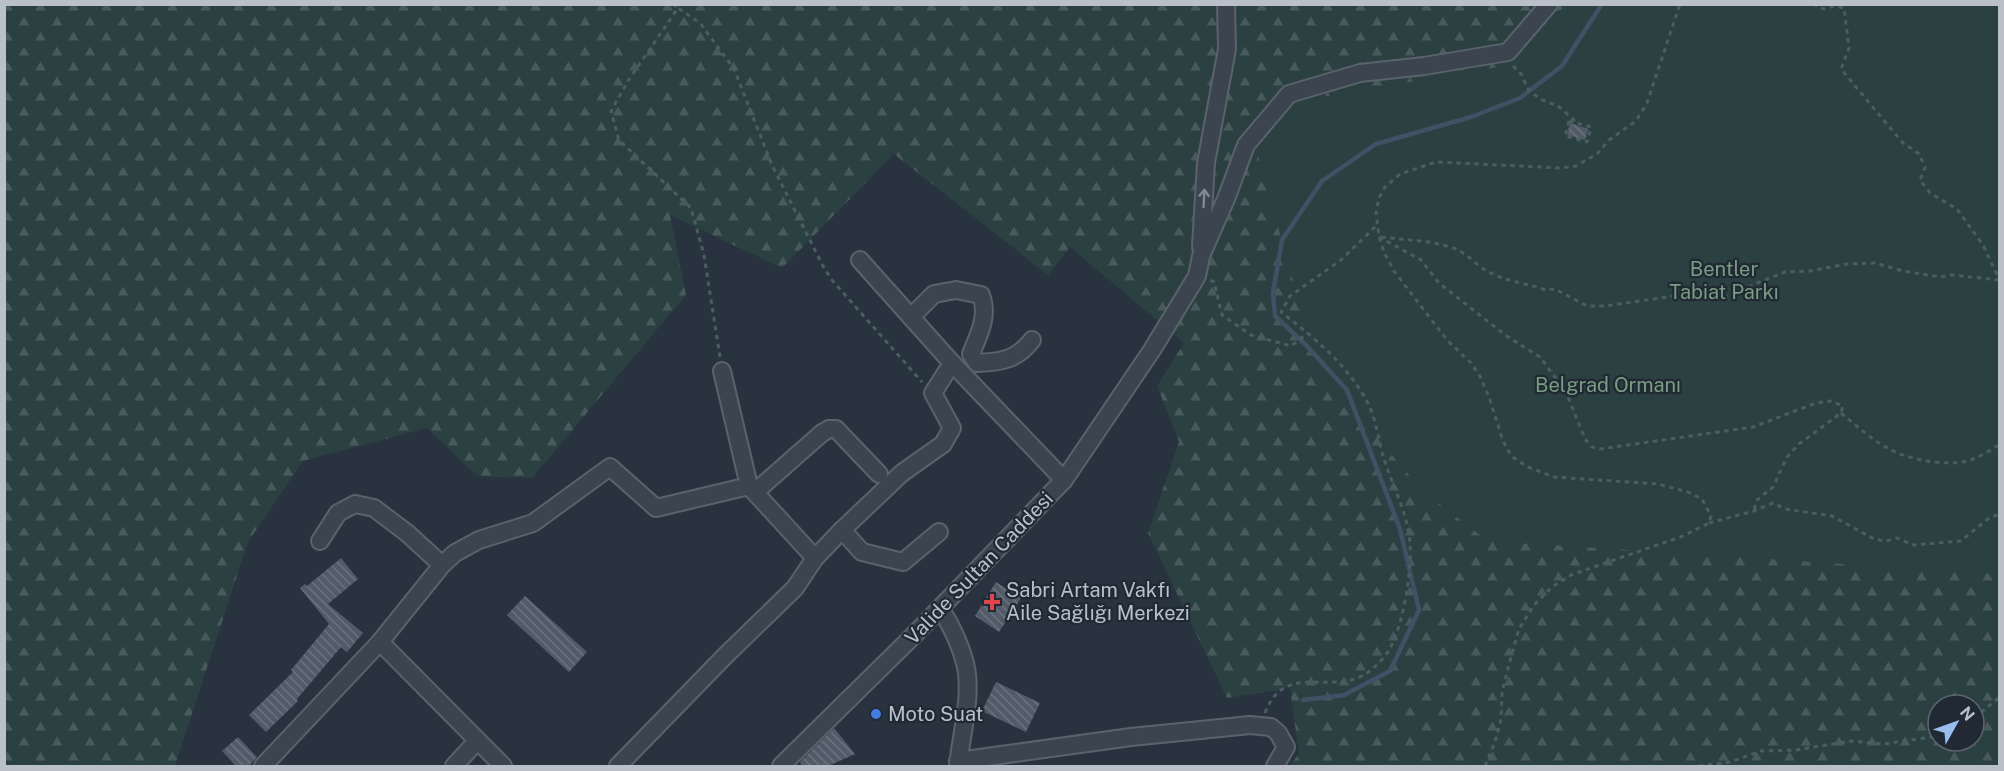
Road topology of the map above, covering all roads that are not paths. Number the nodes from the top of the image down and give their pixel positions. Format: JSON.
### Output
{"nodes":[{"id":1,"x":1226,"y":4,"type":"edge"},
{"id":2,"x":1549,"y":4,"type":"edge"},
{"id":3,"x":1201,"y":256,"type":"junction"},
{"id":4,"x":860,"y":260,"type":"dead end"},
{"id":5,"x":911,"y":317,"type":"junction"},
{"id":6,"x":1032,"y":340,"type":"dead end"},
{"id":7,"x":952,"y":363,"type":"junction"},
{"id":8,"x":977,"y":363,"type":"junction"},
{"id":9,"x":722,"y":371,"type":"road end"},
{"id":10,"x":966,"y":378,"type":"junction"},
{"id":11,"x":879,"y":474,"type":"dead end"},
{"id":12,"x":1064,"y":480,"type":"junction"},
{"id":13,"x":752,"y":489,"type":"junction"},
{"id":14,"x":842,"y":530,"type":"junction"},
{"id":15,"x":939,"y":532,"type":"dead end"},
{"id":16,"x":320,"y":541,"type":"dead end"},
{"id":17,"x":815,"y":558,"type":"junction"},
{"id":18,"x":442,"y":565,"type":"junction"},
{"id":19,"x":940,"y":608,"type":"junction"},
{"id":20,"x":380,"y":642,"type":"junction"},
{"id":21,"x":477,"y":741,"type":"junction"},
{"id":22,"x":788,"y":764,"type":"edge"},
{"id":23,"x":958,"y":764,"type":"edge"},
{"id":24,"x":263,"y":766,"type":"edge"},
{"id":25,"x":454,"y":766,"type":"edge"},
{"id":26,"x":503,"y":766,"type":"edge"},
{"id":27,"x":618,"y":766,"type":"edge"},
{"id":28,"x":1275,"y":766,"type":"edge"}],
"edges":[{"from":3,"to":1,"type":"street","one_way":true},
{"from":2,"to":3,"type":"street"},
{"from":3,"to":12,"type":"street","name":"Valide Sultan Caddesi"},
{"from":4,"to":5,"type":"street"},
{"from":5,"to":7,"type":"street"},
{"from":5,"to":8,"type":"street"},
{"from":6,"to":8,"type":"street"},
{"from":7,"to":10,"type":"street"},
{"from":7,"to":14,"type":"street"},
{"from":8,"to":10,"type":"street"},
{"from":9,"to":13,"type":"street"},
{"from":10,"to":12,"type":"street"},
{"from":11,"to":13,"type":"street"},
{"from":12,"to":19,"type":"street","name":"Valide Sultan Caddesi"},
{"from":13,"to":17,"type":"street"},
{"from":13,"to":18,"type":"street"},
{"from":14,"to":15,"type":"street"},
{"from":14,"to":17,"type":"street"},
{"from":16,"to":18,"type":"street"},
{"from":17,"to":27,"type":"street"},
{"from":18,"to":20,"type":"street"},
{"from":19,"to":22,"type":"street","name":"Valide Sultan Caddesi"},
{"from":19,"to":23,"type":"street"},
{"from":20,"to":21,"type":"street"},
{"from":20,"to":24,"type":"street"},
{"from":21,"to":25,"type":"street"},
{"from":21,"to":26,"type":"street"},
{"from":23,"to":28,"type":"street"}]}
